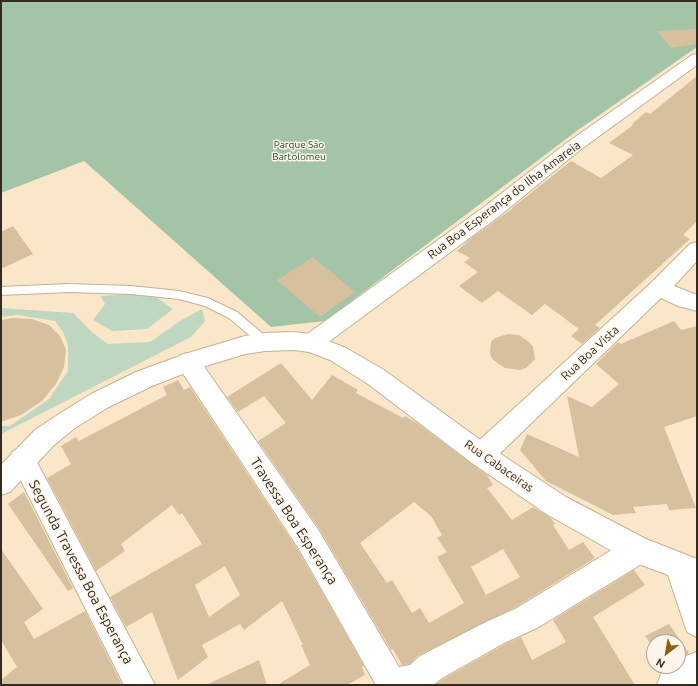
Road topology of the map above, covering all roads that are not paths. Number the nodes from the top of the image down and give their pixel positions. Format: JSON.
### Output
{"nodes":[{"id":1,"x":697,"y":58,"type":"edge"},
{"id":2,"x":697,"y":249,"type":"edge"},
{"id":3,"x":659,"y":288,"type":"junction"},
{"id":4,"x":1,"y":291,"type":"edge"},
{"id":5,"x":697,"y":303,"type":"edge"},
{"id":6,"x":265,"y":342,"type":"junction"},
{"id":7,"x":311,"y":343,"type":"junction"},
{"id":8,"x":188,"y":362,"type":"junction"},
{"id":9,"x":481,"y":455,"type":"junction"},
{"id":10,"x":22,"y":459,"type":"junction"},
{"id":11,"x":1,"y":483,"type":"edge"},
{"id":12,"x":638,"y":550,"type":"junction"},
{"id":13,"x":688,"y":570,"type":"edge"},
{"id":14,"x":697,"y":622,"type":"edge"},
{"id":15,"x":697,"y":667,"type":"edge"},
{"id":16,"x":140,"y":685,"type":"edge"},
{"id":17,"x":391,"y":685,"type":"edge"},
{"id":18,"x":672,"y":685,"type":"edge"}],
"edges":[{"from":1,"to":7,"type":"street","name":"Rua Boa Esperança do Ilha Amareia"},
{"from":2,"to":3,"type":"street","name":"Rua Boa Vista"},
{"from":3,"to":5,"type":"street"},
{"from":3,"to":9,"type":"street","name":"Rua Boa Vista"},
{"from":4,"to":6,"type":"lane"},
{"from":6,"to":7,"type":"street","name":"Rua Cabaceiras"},
{"from":6,"to":8,"type":"street","name":"Rua Cabaceiras"},
{"from":7,"to":9,"type":"street","name":"Rua Cabaceiras"},
{"from":8,"to":10,"type":"street","name":"Rua Cabaceiras"},
{"from":8,"to":17,"type":"street","name":"Travessa Boa Esperança"},
{"from":9,"to":12,"type":"street","name":"Rua Cabaceiras"},
{"from":10,"to":11,"type":"street","name":"Rua Cabaceiras"},
{"from":10,"to":16,"type":"street","name":"Segunda Travessa Boa Esperança"},
{"from":12,"to":13,"type":"street","name":"Rua Cabaceiras"},
{"from":12,"to":17,"type":"street"},
{"from":13,"to":14,"type":"street"},
{"from":15,"to":18,"type":"street"}]}
